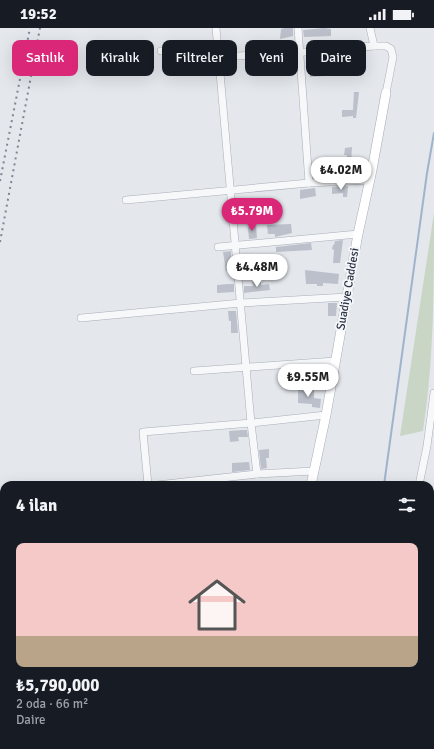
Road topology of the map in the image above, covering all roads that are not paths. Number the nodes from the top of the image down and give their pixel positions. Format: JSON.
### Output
{"nodes":[{"id":1,"x":216,"y":28,"type":"edge"},
{"id":2,"x":298,"y":28,"type":"edge"},
{"id":3,"x":370,"y":28,"type":"edge"},
{"id":4,"x":217,"y":40,"type":"edge"},
{"id":5,"x":374,"y":46,"type":"junction"},
{"id":6,"x":301,"y":53,"type":"junction"},
{"id":7,"x":237,"y":56,"type":"edge"},
{"id":8,"x":220,"y":76,"type":"edge"},
{"id":9,"x":386,"y":92,"type":"joint"},
{"id":10,"x":370,"y":180,"type":"junction"},
{"id":11,"x":309,"y":183,"type":"junction"},
{"id":12,"x":230,"y":192,"type":"junction"},
{"id":13,"x":126,"y":200,"type":"dead end"},
{"id":14,"x":358,"y":234,"type":"junction"},
{"id":15,"x":236,"y":244,"type":"junction"},
{"id":16,"x":218,"y":247,"type":"dead end"},
{"id":17,"x":347,"y":297,"type":"junction"},
{"id":18,"x":241,"y":303,"type":"junction"},
{"id":19,"x":81,"y":318,"type":"dead end"},
{"id":20,"x":335,"y":361,"type":"junction"},
{"id":21,"x":246,"y":368,"type":"junction"},
{"id":22,"x":194,"y":371,"type":"dead end"},
{"id":23,"x":434,"y":393,"type":"edge"},
{"id":24,"x":434,"y":402,"type":"edge"},
{"id":25,"x":326,"y":415,"type":"junction"},
{"id":26,"x":250,"y":423,"type":"junction"},
{"id":27,"x":431,"y":447,"type":"edge"},
{"id":28,"x":314,"y":471,"type":"junction"},
{"id":29,"x":257,"y":474,"type":"junction"},
{"id":30,"x":148,"y":481,"type":"edge"},
{"id":31,"x":221,"y":481,"type":"edge"},
{"id":32,"x":312,"y":481,"type":"edge"},
{"id":33,"x":420,"y":481,"type":"edge"}],
"edges":[{"from":1,"to":4,"type":"street"},
{"from":2,"to":6,"type":"street"},
{"from":3,"to":5,"type":"street"},
{"from":5,"to":6,"type":"street"},
{"from":5,"to":9,"type":"street"},
{"from":6,"to":7,"type":"street"},
{"from":6,"to":11,"type":"street"},
{"from":8,"to":12,"type":"street"},
{"from":9,"to":10,"type":"main road","name":"Suadiye Caddesi"},
{"from":10,"to":11,"type":"street"},
{"from":10,"to":14,"type":"main road","name":"Suadiye Caddesi"},
{"from":11,"to":12,"type":"street"},
{"from":12,"to":13,"type":"street"},
{"from":12,"to":15,"type":"street"},
{"from":14,"to":15,"type":"street"},
{"from":14,"to":17,"type":"main road","name":"Suadiye Caddesi"},
{"from":15,"to":16,"type":"street"},
{"from":15,"to":18,"type":"street"},
{"from":17,"to":18,"type":"street"},
{"from":17,"to":20,"type":"main road","name":"Suadiye Caddesi"},
{"from":18,"to":19,"type":"street"},
{"from":18,"to":21,"type":"street"},
{"from":20,"to":21,"type":"street"},
{"from":20,"to":25,"type":"main road","name":"Suadiye Caddesi"},
{"from":21,"to":22,"type":"street"},
{"from":21,"to":26,"type":"street"},
{"from":23,"to":24,"type":"street"},
{"from":24,"to":27,"type":"street"},
{"from":25,"to":26,"type":"street"},
{"from":25,"to":28,"type":"main road","name":"Suadiye Caddesi"},
{"from":26,"to":29,"type":"street"},
{"from":26,"to":30,"type":"street"},
{"from":27,"to":33,"type":"street"},
{"from":28,"to":29,"type":"street"},
{"from":28,"to":32,"type":"main road","name":"Suadiye Caddesi"},
{"from":29,"to":31,"type":"street"}]}
